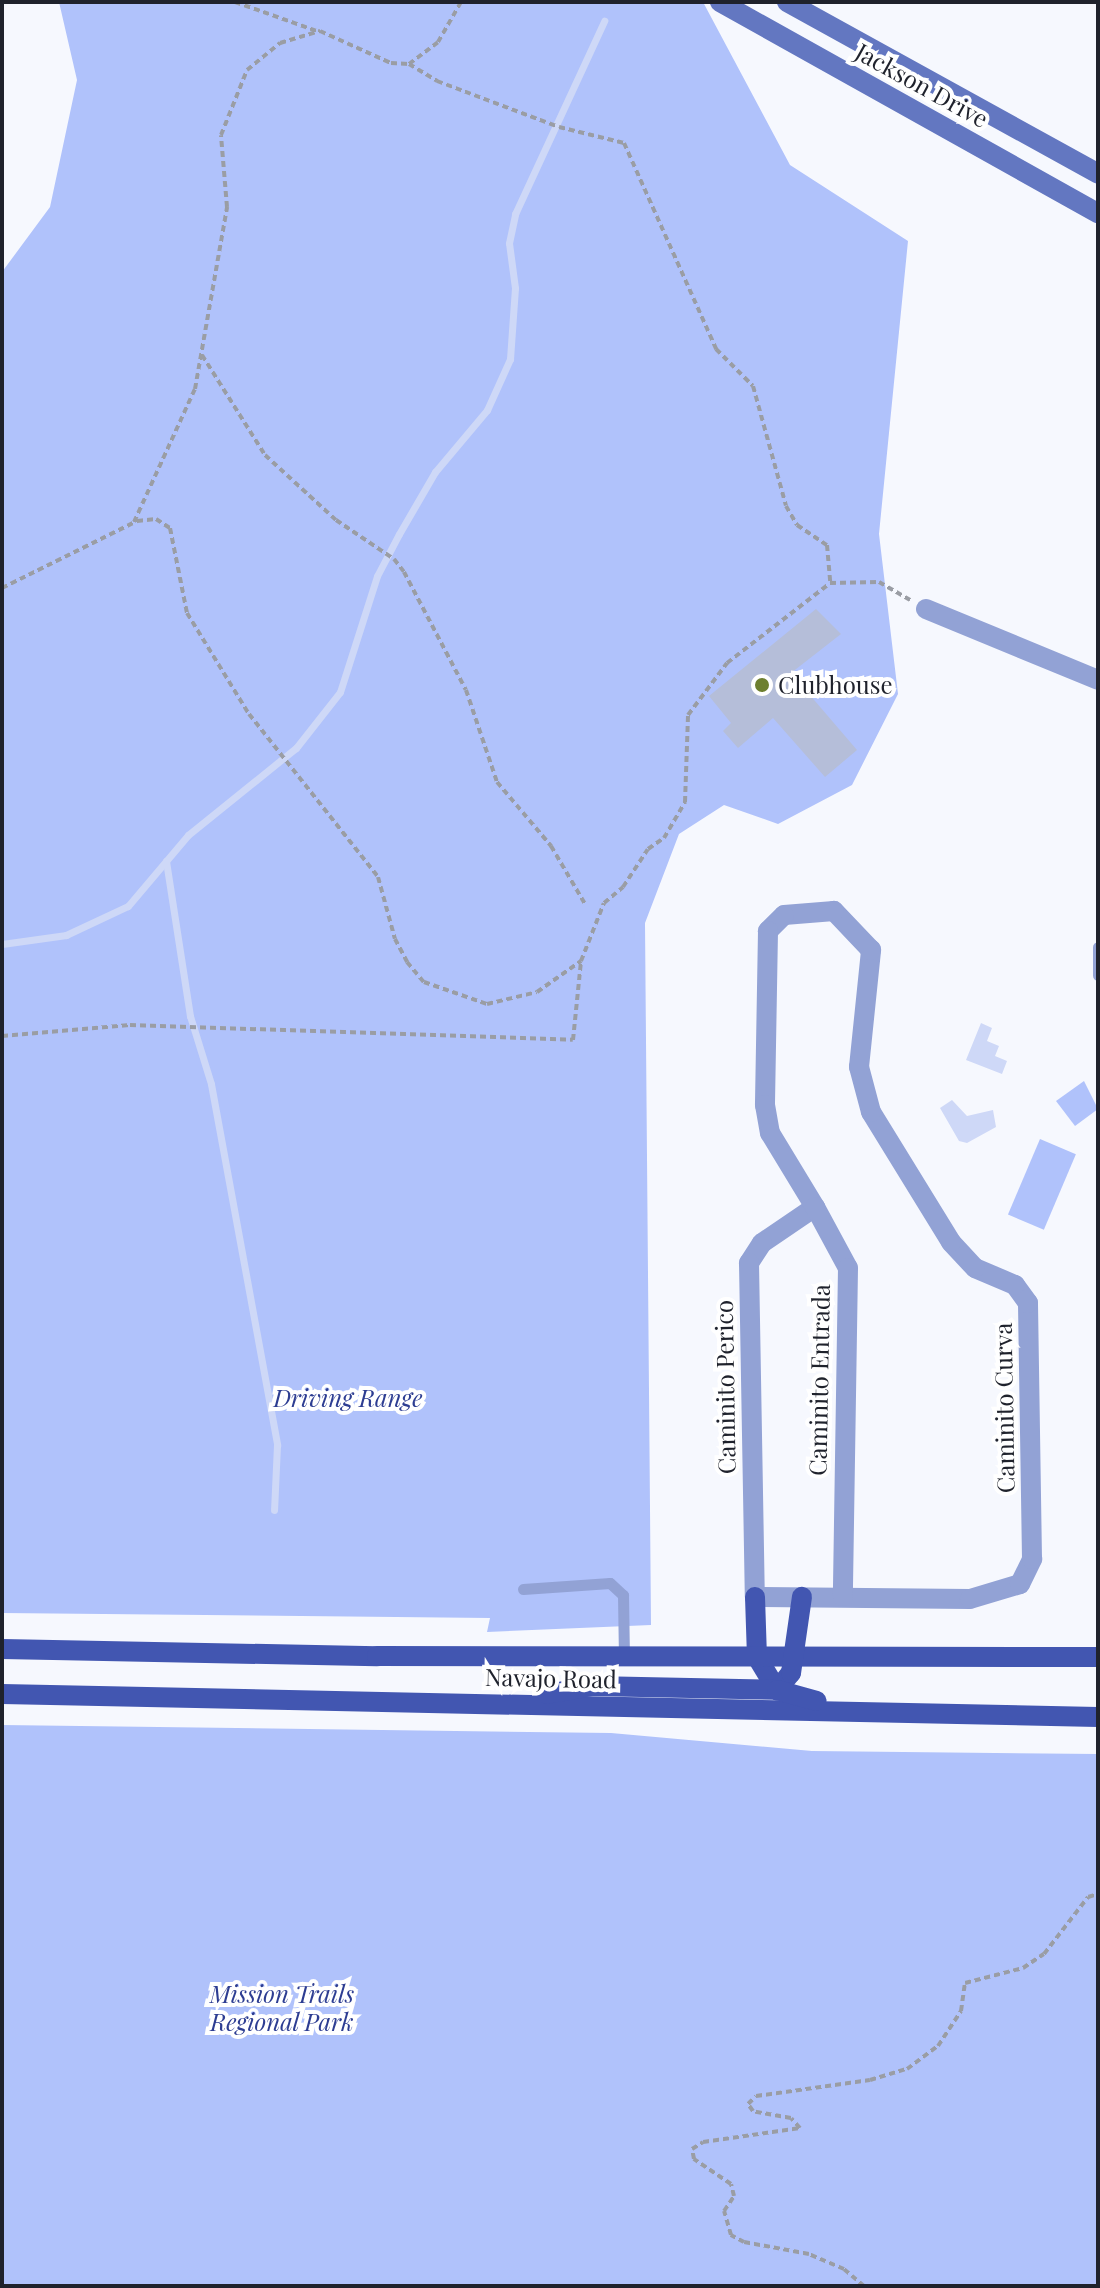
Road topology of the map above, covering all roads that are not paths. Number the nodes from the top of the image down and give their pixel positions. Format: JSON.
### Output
{"nodes":[{"id":1,"x":720,"y":2,"type":"edge"},
{"id":2,"x":787,"y":2,"type":"edge"},
{"id":3,"x":1098,"y":174,"type":"edge"},
{"id":4,"x":1098,"y":213,"type":"edge"},
{"id":5,"x":926,"y":609,"type":"road end"},
{"id":6,"x":1098,"y":680,"type":"edge"},
{"id":7,"x":767,"y":946,"type":"joint"},
{"id":8,"x":1098,"y":947,"type":"edge"},
{"id":9,"x":1098,"y":975,"type":"edge"},
{"id":10,"x":815,"y":1207,"type":"junction"},
{"id":11,"x":523,"y":1589,"type":"dead end"},
{"id":12,"x":843,"y":1596,"type":"junction"},
{"id":13,"x":755,"y":1597,"type":"junction"},
{"id":14,"x":802,"y":1597,"type":"junction"},
{"id":15,"x":2,"y":1649,"type":"edge"},
{"id":16,"x":624,"y":1657,"type":"junction"},
{"id":17,"x":757,"y":1657,"type":"junction"},
{"id":18,"x":790,"y":1657,"type":"junction"},
{"id":19,"x":1098,"y":1657,"type":"edge"},
{"id":20,"x":777,"y":1690,"type":"junction"},
{"id":21,"x":2,"y":1694,"type":"edge"},
{"id":22,"x":500,"y":1702,"type":"junction"},
{"id":23,"x":844,"y":1709,"type":"junction"},
{"id":24,"x":1098,"y":1717,"type":"edge"}],
"edges":[{"from":1,"to":4,"type":"main road","name":"Jackson Drive"},
{"from":2,"to":3,"type":"main road","name":"Jackson Drive"},
{"from":5,"to":6,"type":"street"},
{"from":7,"to":10,"type":"street","name":"Caminito Entrada"},
{"from":7,"to":12,"type":"street","name":"Caminito Curva"},
{"from":8,"to":9,"type":"lane"},
{"from":10,"to":12,"type":"street","name":"Caminito Entrada"},
{"from":10,"to":13,"type":"street","name":"Caminito Perico"},
{"from":11,"to":16,"type":"lane"},
{"from":12,"to":14,"type":"street"},
{"from":13,"to":14,"type":"street"},
{"from":13,"to":17,"type":"main road"},
{"from":14,"to":18,"type":"main road"},
{"from":15,"to":16,"type":"main road","name":"Navajo Road"},
{"from":16,"to":17,"type":"main road","name":"Navajo Road"},
{"from":17,"to":18,"type":"main road","name":"Navajo Road"},
{"from":17,"to":20,"type":"main road"},
{"from":18,"to":19,"type":"main road","name":"Navajo Road"},
{"from":18,"to":20,"type":"main road"},
{"from":20,"to":22,"type":"main road"},
{"from":20,"to":23,"type":"main road"},
{"from":21,"to":22,"type":"main road","name":"Navajo Road"},
{"from":22,"to":23,"type":"main road","name":"Navajo Road"},
{"from":23,"to":24,"type":"main road","name":"Navajo Road"}]}
